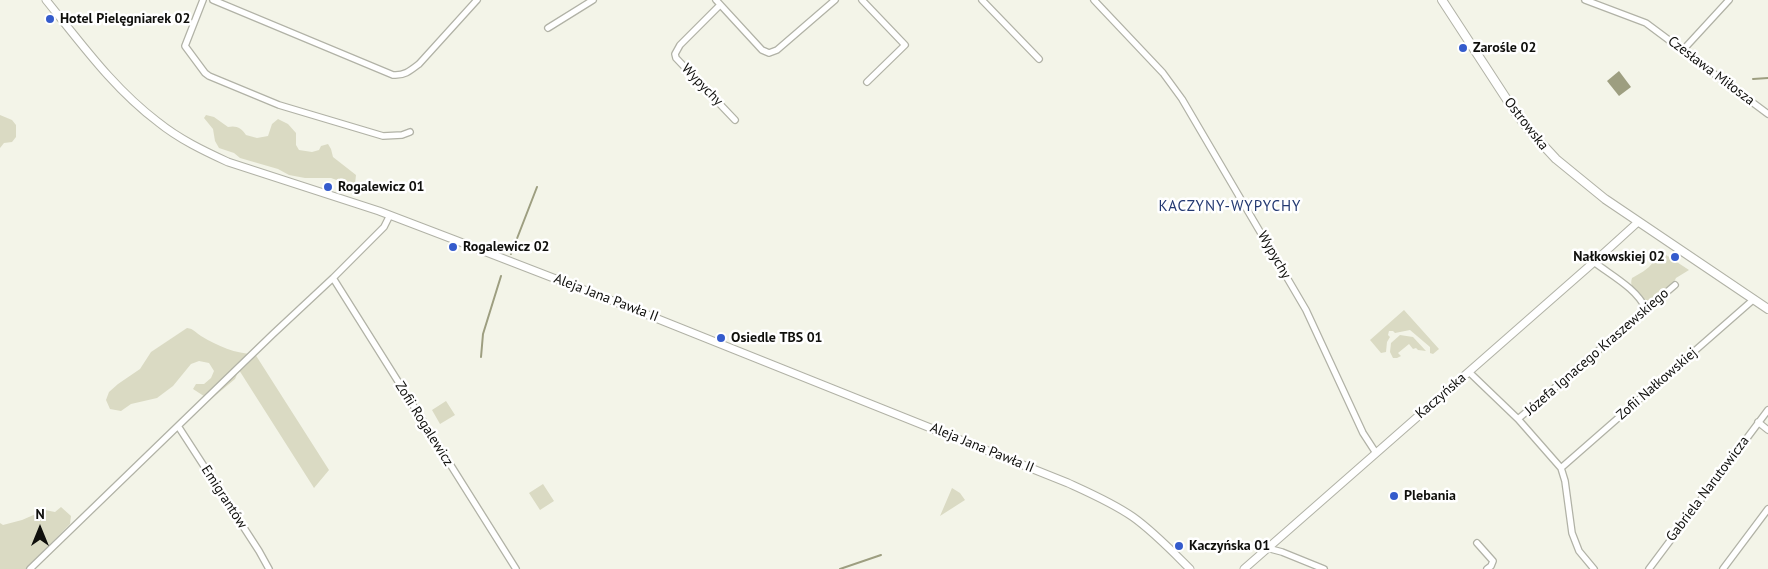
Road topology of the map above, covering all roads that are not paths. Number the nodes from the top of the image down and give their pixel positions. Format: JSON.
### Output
{"nodes":[{"id":1,"x":46,"y":0,"type":"edge"},
{"id":2,"x":203,"y":0,"type":"edge"},
{"id":3,"x":213,"y":0,"type":"edge"},
{"id":4,"x":477,"y":0,"type":"edge"},
{"id":5,"x":593,"y":0,"type":"edge"},
{"id":6,"x":716,"y":0,"type":"edge"},
{"id":7,"x":835,"y":0,"type":"edge"},
{"id":8,"x":862,"y":0,"type":"edge"},
{"id":9,"x":982,"y":0,"type":"edge"},
{"id":10,"x":1094,"y":0,"type":"edge"},
{"id":11,"x":1442,"y":0,"type":"edge"},
{"id":12,"x":1585,"y":0,"type":"edge"},
{"id":13,"x":1729,"y":0,"type":"edge"},
{"id":14,"x":720,"y":5,"type":"junction"},
{"id":15,"x":548,"y":28,"type":"dead end"},
{"id":16,"x":1682,"y":50,"type":"junction"},
{"id":17,"x":1038,"y":59,"type":"dead end"},
{"id":18,"x":867,"y":82,"type":"dead end"},
{"id":19,"x":1768,"y":114,"type":"edge"},
{"id":20,"x":735,"y":120,"type":"dead end"},
{"id":21,"x":410,"y":132,"type":"dead end"},
{"id":22,"x":390,"y":215,"type":"junction"},
{"id":23,"x":1638,"y":222,"type":"junction"},
{"id":24,"x":1594,"y":262,"type":"junction"},
{"id":25,"x":333,"y":278,"type":"junction"},
{"id":26,"x":1675,"y":285,"type":"dead end"},
{"id":27,"x":1754,"y":299,"type":"junction"},
{"id":28,"x":1646,"y":309,"type":"junction"},
{"id":29,"x":1768,"y":309,"type":"edge"},
{"id":30,"x":1469,"y":372,"type":"junction"},
{"id":31,"x":1768,"y":410,"type":"edge"},
{"id":32,"x":1518,"y":419,"type":"junction"},
{"id":33,"x":1758,"y":422,"type":"junction"},
{"id":34,"x":178,"y":426,"type":"junction"},
{"id":35,"x":1768,"y":430,"type":"edge"},
{"id":36,"x":1376,"y":453,"type":"junction"},
{"id":37,"x":1561,"y":468,"type":"junction"},
{"id":38,"x":1768,"y":509,"type":"edge"},
{"id":39,"x":1477,"y":543,"type":"dead end"},
{"id":40,"x":1268,"y":548,"type":"junction"},
{"id":41,"x":30,"y":569,"type":"edge"},
{"id":42,"x":269,"y":569,"type":"edge"},
{"id":43,"x":516,"y":569,"type":"edge"},
{"id":44,"x":1190,"y":569,"type":"edge"},
{"id":45,"x":1244,"y":569,"type":"edge"},
{"id":46,"x":1324,"y":569,"type":"edge"},
{"id":47,"x":1487,"y":569,"type":"edge"},
{"id":48,"x":1594,"y":569,"type":"edge"},
{"id":49,"x":1649,"y":569,"type":"edge"},
{"id":50,"x":1723,"y":569,"type":"edge"}],
"edges":[{"from":1,"to":22,"type":"street","name":"Aleja Jana Pawła II"},
{"from":2,"to":21,"type":"street"},
{"from":3,"to":4,"type":"street"},
{"from":5,"to":15,"type":"street"},
{"from":6,"to":14,"type":"street"},
{"from":7,"to":14,"type":"street"},
{"from":8,"to":18,"type":"street"},
{"from":9,"to":17,"type":"street"},
{"from":10,"to":36,"type":"street","name":"Wypychy"},
{"from":11,"to":23,"type":"main road","name":"Ostrowska"},
{"from":12,"to":16,"type":"street","name":"Czesława Miłosza"},
{"from":13,"to":16,"type":"street"},
{"from":14,"to":20,"type":"street","name":"Wypychy"},
{"from":16,"to":19,"type":"street","name":"Czesława Miłosza"},
{"from":22,"to":25,"type":"street"},
{"from":22,"to":44,"type":"street","name":"Aleja Jana Pawła II"},
{"from":23,"to":24,"type":"street","name":"Kaczyńska"},
{"from":23,"to":27,"type":"main road","name":"Ostrowska"},
{"from":24,"to":28,"type":"street"},
{"from":24,"to":30,"type":"street","name":"Kaczyńska"},
{"from":25,"to":34,"type":"street"},
{"from":25,"to":43,"type":"street","name":"Zofii Rogalewicz"},
{"from":26,"to":28,"type":"street","name":"Józefa Ignacego Kraszewskiego"},
{"from":27,"to":29,"type":"main road","name":"Ostrowska"},
{"from":27,"to":37,"type":"street","name":"Zofii Nałkowskiej"},
{"from":28,"to":32,"type":"street","name":"Józefa Ignacego Kraszewskiego"},
{"from":30,"to":32,"type":"street"},
{"from":30,"to":36,"type":"street","name":"Kaczyńska"},
{"from":31,"to":33,"type":"street","name":"Gabriela Narutowicza"},
{"from":32,"to":37,"type":"street"},
{"from":33,"to":35,"type":"street"},
{"from":33,"to":49,"type":"street","name":"Gabriela Narutowicza"},
{"from":34,"to":41,"type":"street"},
{"from":34,"to":42,"type":"street","name":"Emigrantów"},
{"from":36,"to":40,"type":"street","name":"Kaczyńska"},
{"from":37,"to":48,"type":"street"},
{"from":38,"to":50,"type":"street"},
{"from":39,"to":47,"type":"street"},
{"from":40,"to":45,"type":"street","name":"Kaczyńska"},
{"from":40,"to":46,"type":"street"}]}
